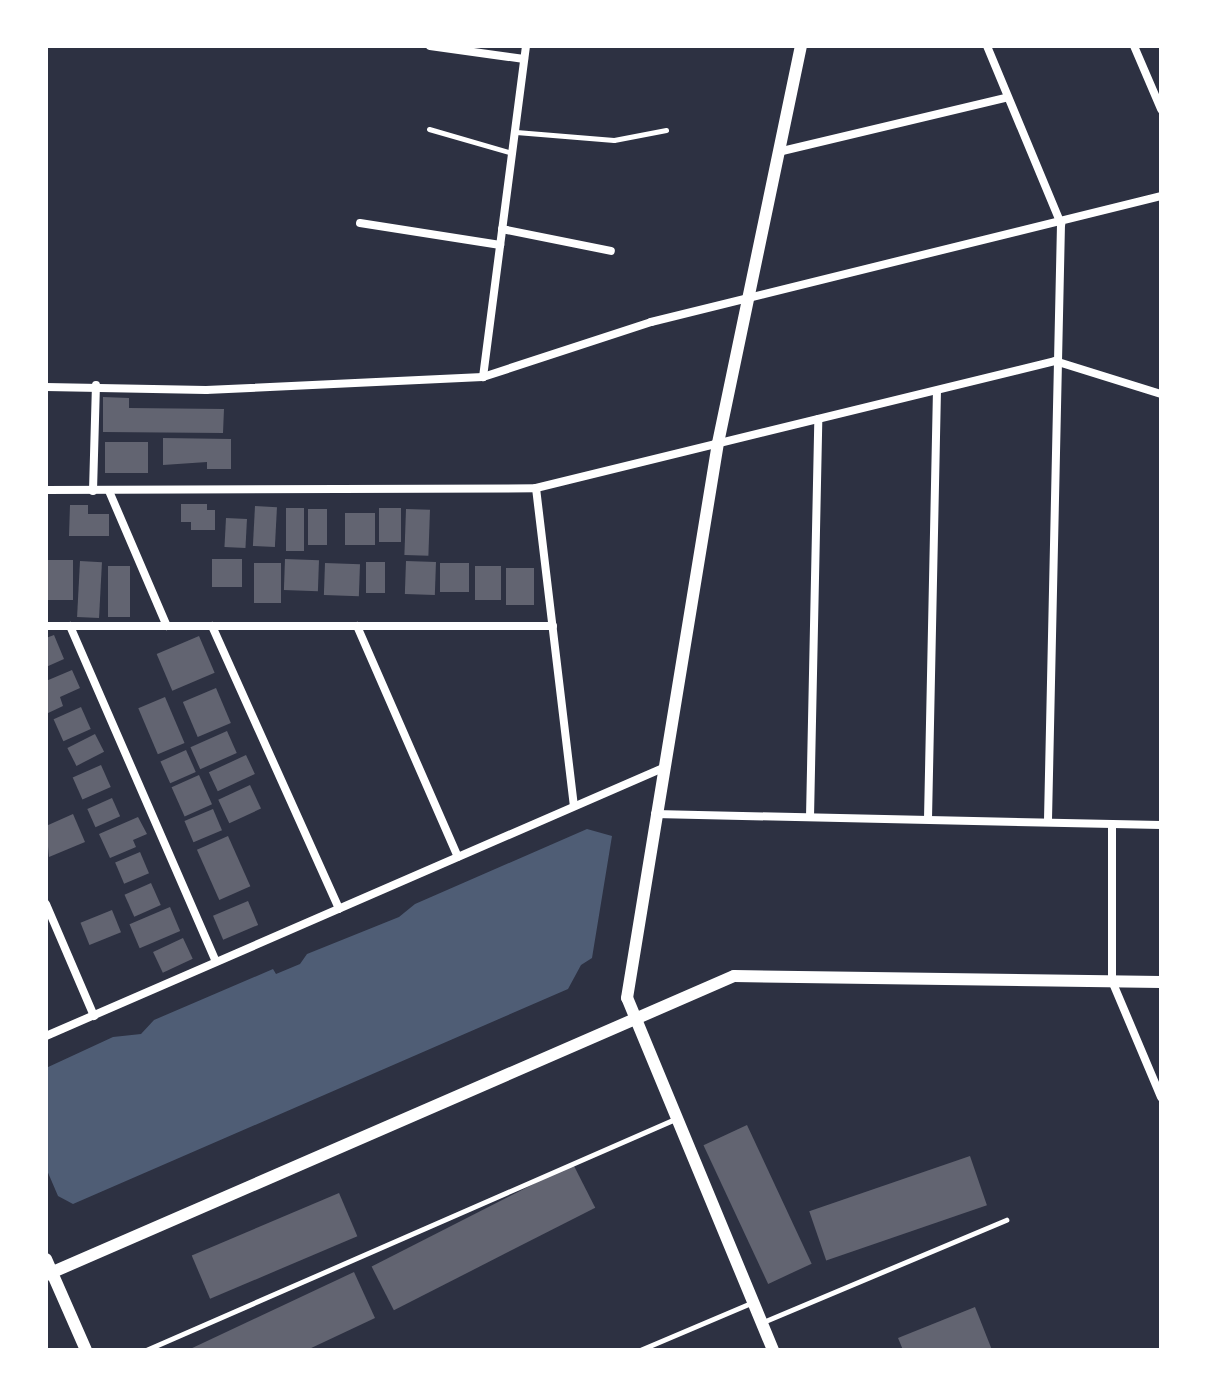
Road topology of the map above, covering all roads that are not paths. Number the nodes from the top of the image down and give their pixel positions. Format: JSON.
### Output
{"nodes":[{"id":1,"x":430,"y":46,"type":"edge"},
{"id":2,"x":526,"y":46,"type":"edge"},
{"id":3,"x":801,"y":46,"type":"edge"},
{"id":4,"x":987,"y":46,"type":"edge"},
{"id":5,"x":1134,"y":46,"type":"edge"},
{"id":6,"x":524,"y":59,"type":"junction"},
{"id":7,"x":1008,"y":97,"type":"junction"},
{"id":8,"x":1161,"y":109,"type":"edge"},
{"id":9,"x":429,"y":129,"type":"dead end"},
{"id":10,"x":666,"y":130,"type":"dead end"},
{"id":11,"x":515,"y":132,"type":"junction"},
{"id":12,"x":778,"y":152,"type":"junction"},
{"id":13,"x":512,"y":153,"type":"junction"},
{"id":14,"x":1161,"y":196,"type":"edge"},
{"id":15,"x":360,"y":223,"type":"dead end"},
{"id":16,"x":1061,"y":224,"type":"junction"},
{"id":17,"x":502,"y":229,"type":"junction"},
{"id":18,"x":500,"y":245,"type":"junction"},
{"id":19,"x":611,"y":251,"type":"dead end"},
{"id":20,"x":746,"y":298,"type":"junction"},
{"id":21,"x":1055,"y":361,"type":"junction"},
{"id":22,"x":483,"y":377,"type":"junction"},
{"id":23,"x":96,"y":385,"type":"junction"},
{"id":24,"x":46,"y":387,"type":"edge"},
{"id":25,"x":937,"y":391,"type":"junction"},
{"id":26,"x":1161,"y":394,"type":"edge"},
{"id":27,"x":818,"y":419,"type":"junction"},
{"id":28,"x":718,"y":443,"type":"junction"},
{"id":29,"x":536,"y":488,"type":"junction"},
{"id":30,"x":46,"y":490,"type":"edge"},
{"id":31,"x":93,"y":491,"type":"junction"},
{"id":32,"x":109,"y":491,"type":"junction"},
{"id":33,"x":46,"y":626,"type":"edge"},
{"id":34,"x":70,"y":626,"type":"junction"},
{"id":35,"x":167,"y":626,"type":"junction"},
{"id":36,"x":212,"y":626,"type":"junction"},
{"id":37,"x":357,"y":626,"type":"junction"},
{"id":38,"x":553,"y":626,"type":"junction"},
{"id":39,"x":663,"y":768,"type":"junction"},
{"id":40,"x":574,"y":806,"type":"junction"},
{"id":41,"x":655,"y":814,"type":"junction"},
{"id":42,"x":810,"y":817,"type":"junction"},
{"id":43,"x":928,"y":819,"type":"junction"},
{"id":44,"x":1048,"y":821,"type":"junction"},
{"id":45,"x":1112,"y":824,"type":"junction"},
{"id":46,"x":1161,"y":825,"type":"edge"},
{"id":47,"x":458,"y":857,"type":"junction"},
{"id":48,"x":46,"y":904,"type":"edge"},
{"id":49,"x":339,"y":909,"type":"junction"},
{"id":50,"x":216,"y":962,"type":"junction"},
{"id":51,"x":1112,"y":981,"type":"junction"},
{"id":52,"x":1161,"y":982,"type":"edge"},
{"id":53,"x":94,"y":1016,"type":"junction"},
{"id":54,"x":632,"y":1019,"type":"junction"},
{"id":55,"x":46,"y":1036,"type":"edge"},
{"id":56,"x":1161,"y":1097,"type":"edge"},
{"id":57,"x":675,"y":1119,"type":"junction"},
{"id":58,"x":1006,"y":1220,"type":"dead end"},
{"id":59,"x":46,"y":1259,"type":"edge"},
{"id":60,"x":49,"y":1273,"type":"edge"},
{"id":61,"x":753,"y":1302,"type":"junction"},
{"id":62,"x":762,"y":1323,"type":"junction"},
{"id":63,"x":86,"y":1350,"type":"edge"},
{"id":64,"x":146,"y":1350,"type":"edge"},
{"id":65,"x":640,"y":1350,"type":"edge"},
{"id":66,"x":773,"y":1350,"type":"edge"}],
"edges":[{"from":1,"to":6,"type":"street"},
{"from":2,"to":6,"type":"street"},
{"from":3,"to":12,"type":"street"},
{"from":4,"to":7,"type":"street"},
{"from":5,"to":8,"type":"street"},
{"from":6,"to":11,"type":"street"},
{"from":7,"to":12,"type":"street"},
{"from":7,"to":16,"type":"street"},
{"from":9,"to":13,"type":"lane"},
{"from":10,"to":11,"type":"lane"},
{"from":11,"to":13,"type":"street"},
{"from":12,"to":20,"type":"street"},
{"from":13,"to":17,"type":"street"},
{"from":14,"to":16,"type":"street"},
{"from":15,"to":18,"type":"street"},
{"from":16,"to":20,"type":"street"},
{"from":16,"to":21,"type":"street"},
{"from":17,"to":18,"type":"street"},
{"from":17,"to":19,"type":"street"},
{"from":18,"to":22,"type":"street"},
{"from":20,"to":22,"type":"street"},
{"from":20,"to":28,"type":"street"},
{"from":21,"to":25,"type":"street"},
{"from":21,"to":26,"type":"street"},
{"from":21,"to":44,"type":"street"},
{"from":22,"to":23,"type":"street"},
{"from":23,"to":24,"type":"street"},
{"from":23,"to":31,"type":"street"},
{"from":25,"to":27,"type":"street"},
{"from":25,"to":43,"type":"street"},
{"from":27,"to":28,"type":"street"},
{"from":27,"to":42,"type":"street"},
{"from":28,"to":29,"type":"street"},
{"from":28,"to":39,"type":"street"},
{"from":29,"to":32,"type":"street"},
{"from":29,"to":38,"type":"street"},
{"from":30,"to":31,"type":"street"},
{"from":31,"to":32,"type":"street"},
{"from":32,"to":35,"type":"street"},
{"from":33,"to":34,"type":"street"},
{"from":34,"to":35,"type":"street"},
{"from":34,"to":50,"type":"street"},
{"from":35,"to":36,"type":"street"},
{"from":36,"to":37,"type":"street"},
{"from":36,"to":49,"type":"street"},
{"from":37,"to":38,"type":"street"},
{"from":37,"to":47,"type":"street"},
{"from":38,"to":40,"type":"street"},
{"from":39,"to":40,"type":"street"},
{"from":39,"to":41,"type":"street"},
{"from":40,"to":47,"type":"street"},
{"from":41,"to":42,"type":"street"},
{"from":41,"to":54,"type":"street"},
{"from":42,"to":43,"type":"street"},
{"from":43,"to":44,"type":"street"},
{"from":44,"to":45,"type":"street"},
{"from":45,"to":46,"type":"street"},
{"from":45,"to":51,"type":"street"},
{"from":47,"to":49,"type":"street"},
{"from":48,"to":53,"type":"street"},
{"from":49,"to":50,"type":"street"},
{"from":50,"to":53,"type":"street"},
{"from":51,"to":52,"type":"street"},
{"from":51,"to":54,"type":"street"},
{"from":51,"to":56,"type":"street"},
{"from":53,"to":55,"type":"street"},
{"from":54,"to":57,"type":"street"},
{"from":54,"to":60,"type":"street"},
{"from":57,"to":61,"type":"street"},
{"from":57,"to":64,"type":"lane"},
{"from":58,"to":62,"type":"lane"},
{"from":59,"to":60,"type":"street"},
{"from":60,"to":63,"type":"street"},
{"from":61,"to":62,"type":"street"},
{"from":61,"to":65,"type":"lane"},
{"from":62,"to":66,"type":"street"}]}
